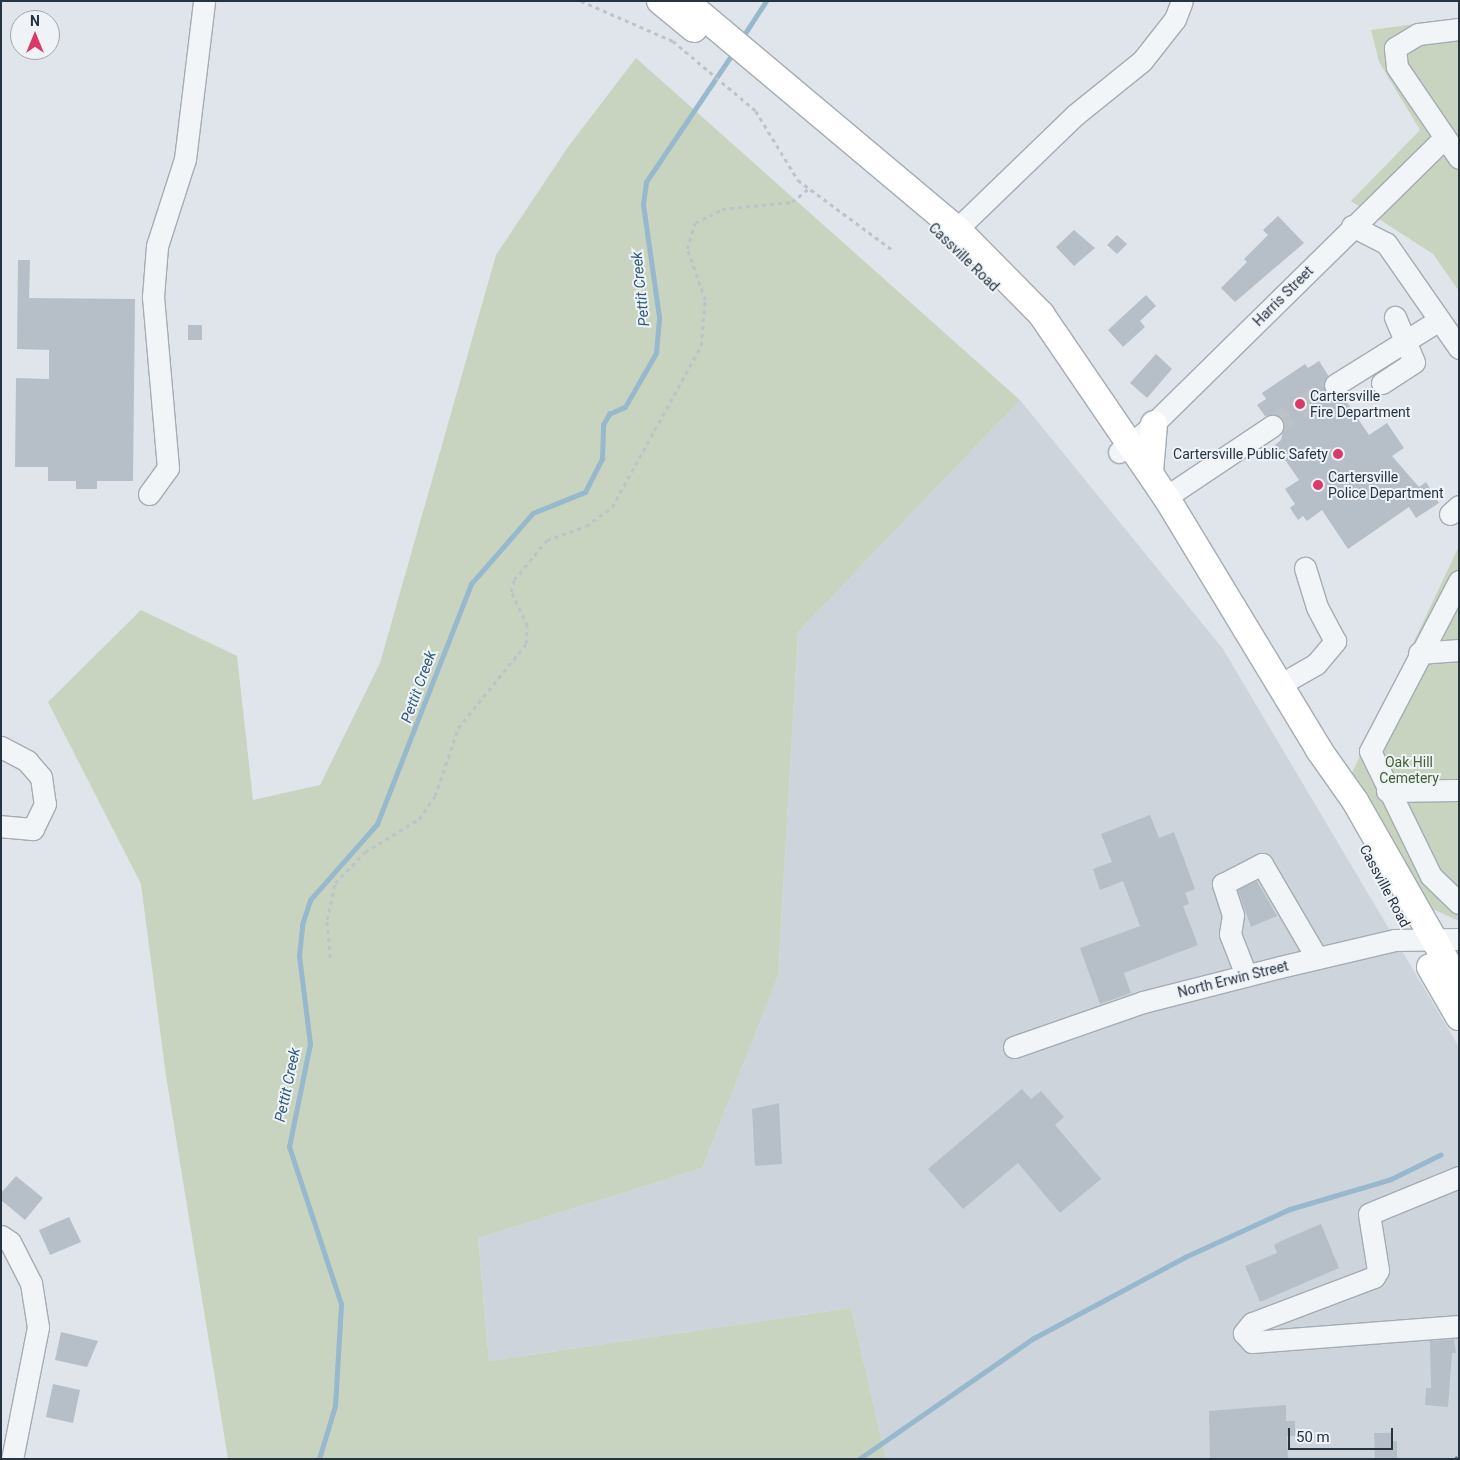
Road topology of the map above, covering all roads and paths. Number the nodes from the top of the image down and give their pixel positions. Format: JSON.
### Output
{"nodes":[{"id":1,"x":204,"y":1,"type":"edge"},
{"id":2,"x":581,"y":1,"type":"edge"},
{"id":3,"x":660,"y":1,"type":"edge"},
{"id":4,"x":684,"y":1,"type":"edge"},
{"id":5,"x":1182,"y":1,"type":"edge"},
{"id":6,"x":1459,"y":29,"type":"edge"},
{"id":7,"x":772,"y":84,"type":"junction"},
{"id":8,"x":1444,"y":138,"type":"junction"},
{"id":9,"x":1459,"y":158,"type":"edge"},
{"id":10,"x":809,"y":188,"type":"junction"},
{"id":11,"x":1352,"y":226,"type":"junction"},
{"id":12,"x":957,"y":229,"type":"junction"},
{"id":13,"x":894,"y":251,"type":"dead end"},
{"id":14,"x":1395,"y":317,"type":"dead end"},
{"id":15,"x":1440,"y":320,"type":"junction"},
{"id":16,"x":1405,"y":341,"type":"junction"},
{"id":17,"x":1459,"y":348,"type":"edge"},
{"id":18,"x":1382,"y":383,"type":"dead end"},
{"id":19,"x":1335,"y":385,"type":"tunnel mouth"},
{"id":20,"x":1154,"y":424,"type":"junction"},
{"id":21,"x":1272,"y":426,"type":"tunnel mouth"},
{"id":22,"x":1125,"y":448,"type":"junction"},
{"id":23,"x":1150,"y":472,"type":"junction"},
{"id":24,"x":149,"y":494,"type":"dead end"},
{"id":25,"x":1166,"y":497,"type":"junction"},
{"id":26,"x":1305,"y":568,"type":"dead end"},
{"id":27,"x":1207,"y":569,"type":"junction"},
{"id":28,"x":1459,"y":581,"type":"edge"},
{"id":29,"x":1459,"y":650,"type":"edge"},
{"id":30,"x":1419,"y":653,"type":"junction"},
{"id":31,"x":1281,"y":684,"type":"junction"},
{"id":32,"x":1,"y":747,"type":"edge"},
{"id":33,"x":1459,"y":790,"type":"edge"},
{"id":34,"x":1387,"y":791,"type":"junction"},
{"id":35,"x":1,"y":826,"type":"edge"},
{"id":36,"x":1459,"y":903,"type":"edge"},
{"id":37,"x":1436,"y":939,"type":"edge"},
{"id":38,"x":330,"y":958,"type":"dead end"},
{"id":39,"x":1317,"y":958,"type":"junction"},
{"id":40,"x":1246,"y":975,"type":"junction"},
{"id":41,"x":1459,"y":983,"type":"edge"},
{"id":42,"x":1459,"y":1017,"type":"edge"},
{"id":43,"x":1014,"y":1047,"type":"dead end"},
{"id":44,"x":1459,"y":1177,"type":"edge"},
{"id":45,"x":1,"y":1236,"type":"edge"},
{"id":46,"x":1459,"y":1326,"type":"edge"},
{"id":47,"x":12,"y":1459,"type":"edge"}],
"edges":[{"from":1,"to":24,"type":"street"},
{"from":2,"to":10,"type":"path"},
{"from":3,"to":7,"type":"main road","name":"Cassville Road"},
{"from":4,"to":7,"type":"main road","name":"Cassville Road"},
{"from":5,"to":12,"type":"street"},
{"from":6,"to":8,"type":"street"},
{"from":7,"to":12,"type":"main road","name":"Cassville Road"},
{"from":7,"to":22,"type":"main road","name":"Cassville Road"},
{"from":8,"to":9,"type":"street"},
{"from":8,"to":11,"type":"street","name":"Harris Street"},
{"from":10,"to":13,"type":"path"},
{"from":10,"to":38,"type":"path"},
{"from":11,"to":15,"type":"street"},
{"from":11,"to":20,"type":"street","name":"Harris Street"},
{"from":12,"to":22,"type":"main road","name":"Cassville Road"},
{"from":14,"to":16,"type":"street"},
{"from":15,"to":16,"type":"street"},
{"from":15,"to":17,"type":"street"},
{"from":16,"to":18,"type":"street"},
{"from":16,"to":19,"type":"street"},
{"from":20,"to":22,"type":"street","name":"Harris Street"},
{"from":20,"to":23,"type":"main road"},
{"from":21,"to":25,"type":"street"},
{"from":22,"to":23,"type":"main road","name":"Cassville Road"},
{"from":22,"to":27,"type":"main road","name":"Cassville Road"},
{"from":23,"to":25,"type":"main road","name":"Cassville Road"},
{"from":25,"to":27,"type":"main road","name":"Cassville Road"},
{"from":26,"to":31,"type":"street"},
{"from":27,"to":31,"type":"main road","name":"Cassville Road"},
{"from":28,"to":30,"type":"street"},
{"from":29,"to":30,"type":"street"},
{"from":30,"to":34,"type":"street"},
{"from":31,"to":37,"type":"main road","name":"Cassville Road"},
{"from":32,"to":35,"type":"street"},
{"from":33,"to":34,"type":"street"},
{"from":34,"to":36,"type":"street"},
{"from":37,"to":39,"type":"street","name":"North Erwin Street"},
{"from":37,"to":41,"type":"main road","name":"Cassville Road"},
{"from":37,"to":42,"type":"main road","name":"Cassville Road"},
{"from":39,"to":40,"type":"street","name":"North Erwin Street"},
{"from":39,"to":40,"type":"street"},
{"from":40,"to":43,"type":"street","name":"North Erwin Street"},
{"from":44,"to":46,"type":"street"},
{"from":45,"to":47,"type":"street"}]}
